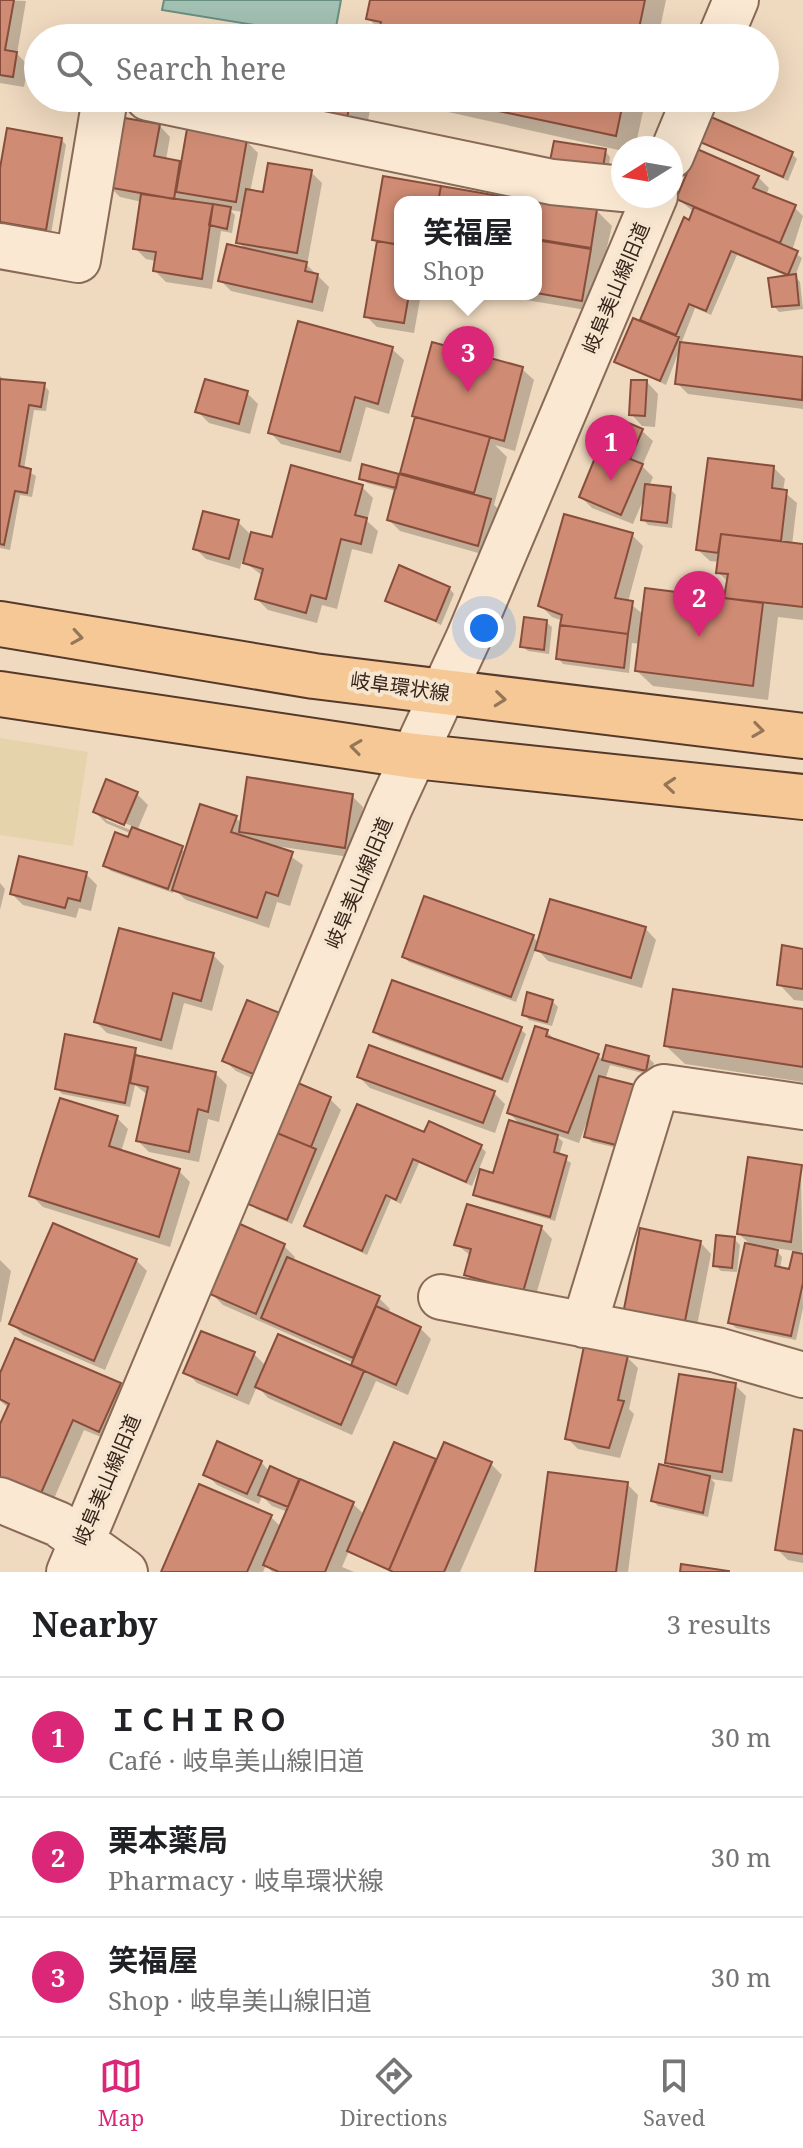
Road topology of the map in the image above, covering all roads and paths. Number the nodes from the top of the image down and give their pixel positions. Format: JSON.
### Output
{"nodes":[{"id":1,"x":736,"y":0,"type":"edge"},
{"id":2,"x":726,"y":24,"type":"edge"},
{"id":3,"x":103,"y":112,"type":"edge"},
{"id":4,"x":215,"y":112,"type":"edge"},
{"id":5,"x":689,"y":112,"type":"edge"},
{"id":6,"x":679,"y":136,"type":"edge"},
{"id":7,"x":611,"y":188,"type":"edge"},
{"id":8,"x":650,"y":208,"type":"edge"},
{"id":9,"x":0,"y":246,"type":"edge"},
{"id":10,"x":0,"y":624,"type":"edge"},
{"id":11,"x":0,"y":694,"type":"edge"},
{"id":12,"x":443,"y":694,"type":"junction"},
{"id":13,"x":803,"y":736,"type":"edge"},
{"id":14,"x":414,"y":756,"type":"junction"},
{"id":15,"x":803,"y":797,"type":"edge"},
{"id":16,"x":803,"y":1107,"type":"edge"},
{"id":17,"x":441,"y":1297,"type":"dead end"},
{"id":18,"x":584,"y":1325,"type":"junction"},
{"id":19,"x":803,"y":1375,"type":"edge"},
{"id":20,"x":0,"y":1500,"type":"edge"},
{"id":21,"x":76,"y":1556,"type":"edge"},
{"id":22,"x":125,"y":1572,"type":"edge"}],
"edges":[{"from":1,"to":2,"type":"street"},
{"from":3,"to":9,"type":"street"},
{"from":4,"to":7,"type":"street"},
{"from":5,"to":6,"type":"street"},
{"from":8,"to":12,"type":"street","name":"岐阜美山線旧道"},
{"from":10,"to":12,"type":"main road","name":"岐阜環状線","one_way":true},
{"from":14,"to":11,"type":"main road","one_way":true},
{"from":12,"to":13,"type":"main road","name":"岐阜環状線","one_way":true},
{"from":12,"to":14,"type":"street","name":"岐阜美山線旧道"},
{"from":15,"to":14,"type":"main road","one_way":true},
{"from":14,"to":21,"type":"street","name":"岐阜美山線旧道"},
{"from":16,"to":18,"type":"street"},
{"from":17,"to":18,"type":"street"},
{"from":18,"to":19,"type":"street"},
{"from":20,"to":21,"type":"street"},
{"from":21,"to":22,"type":"street"}]}
